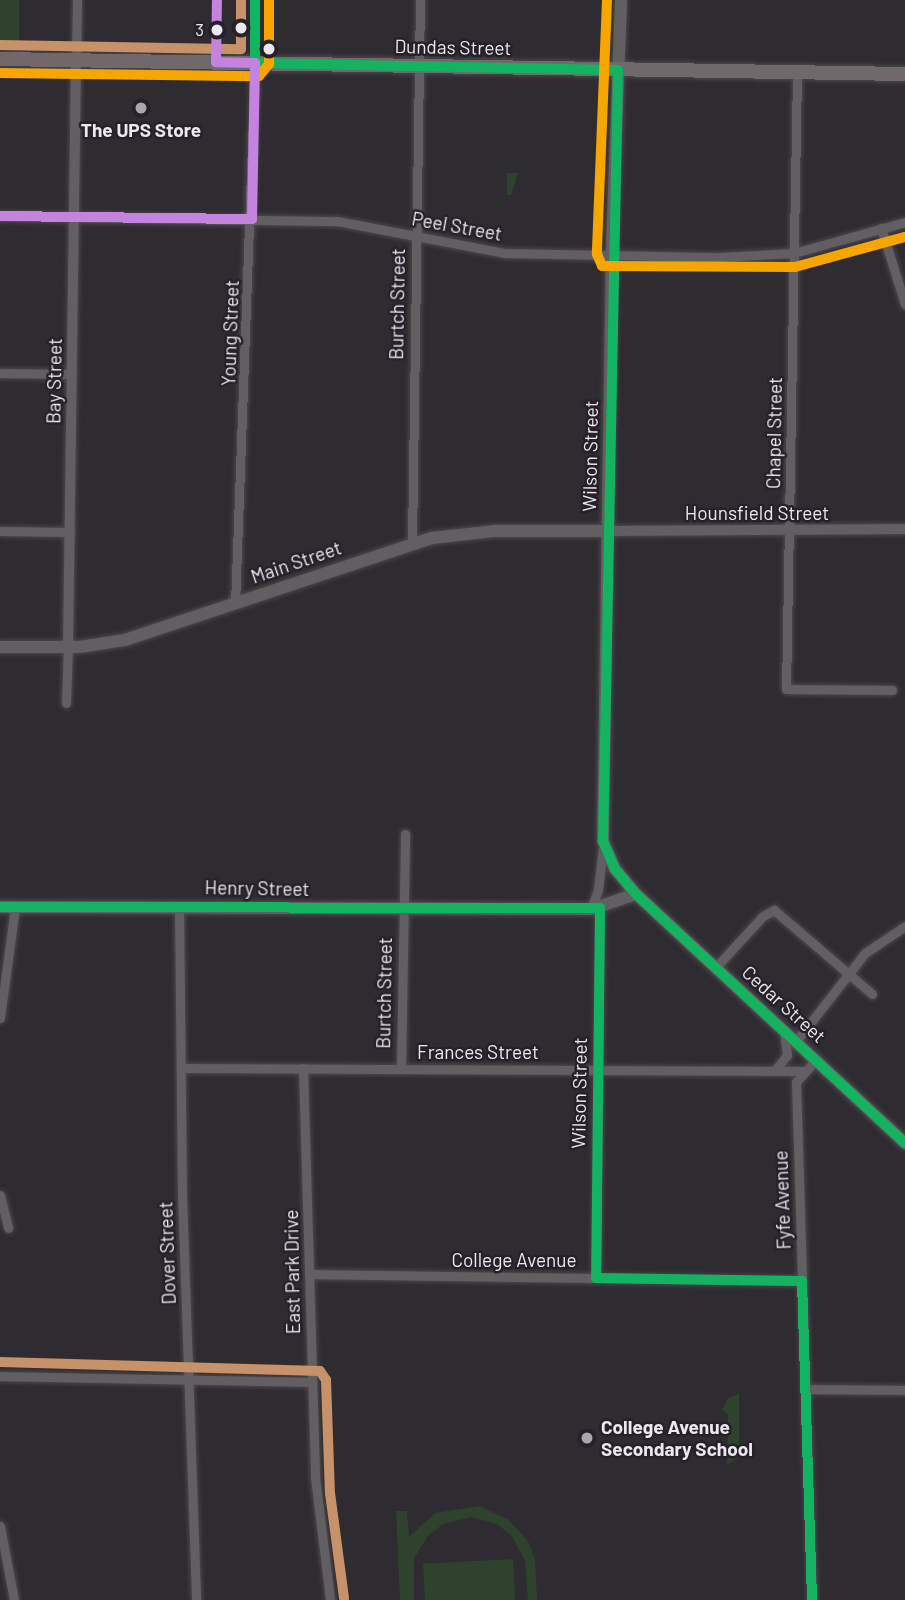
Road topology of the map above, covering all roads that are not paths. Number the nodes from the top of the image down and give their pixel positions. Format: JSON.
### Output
{"nodes":[{"id":1,"x":77,"y":0,"type":"edge"},
{"id":2,"x":420,"y":0,"type":"edge"},
{"id":3,"x":621,"y":0,"type":"edge"},
{"id":4,"x":0,"y":59,"type":"edge"},
{"id":5,"x":76,"y":60,"type":"junction"},
{"id":6,"x":255,"y":63,"type":"junction"},
{"id":7,"x":419,"y":65,"type":"junction"},
{"id":8,"x":618,"y":70,"type":"junction"},
{"id":9,"x":797,"y":73,"type":"junction"},
{"id":10,"x":905,"y":74,"type":"edge"},
{"id":11,"x":0,"y":216,"type":"edge"},
{"id":12,"x":74,"y":216,"type":"junction"},
{"id":13,"x":252,"y":219,"type":"junction"},
{"id":14,"x":905,"y":222,"type":"edge"},
{"id":15,"x":881,"y":228,"type":"junction"},
{"id":16,"x":416,"y":238,"type":"junction"},
{"id":17,"x":794,"y":253,"type":"junction"},
{"id":18,"x":611,"y":256,"type":"junction"},
{"id":19,"x":905,"y":304,"type":"edge"},
{"id":20,"x":0,"y":373,"type":"edge"},
{"id":21,"x":72,"y":374,"type":"junction"},
{"id":22,"x":905,"y":529,"type":"edge"},
{"id":23,"x":0,"y":531,"type":"edge"},
{"id":24,"x":70,"y":531,"type":"junction"},
{"id":25,"x":608,"y":531,"type":"junction"},
{"id":26,"x":789,"y":531,"type":"junction"},
{"id":27,"x":412,"y":543,"type":"junction"},
{"id":28,"x":235,"y":604,"type":"junction"},
{"id":29,"x":0,"y":647,"type":"edge"},
{"id":30,"x":68,"y":647,"type":"junction"},
{"id":31,"x":891,"y":690,"type":"dead end"},
{"id":32,"x":66,"y":703,"type":"dead end"},
{"id":33,"x":405,"y":834,"type":"dead end"},
{"id":34,"x":603,"y":841,"type":"junction"},
{"id":35,"x":636,"y":894,"type":"junction"},
{"id":36,"x":179,"y":906,"type":"junction"},
{"id":37,"x":0,"y":907,"type":"edge"},
{"id":38,"x":15,"y":907,"type":"junction"},
{"id":39,"x":403,"y":909,"type":"junction"},
{"id":40,"x":596,"y":909,"type":"junction"},
{"id":41,"x":905,"y":926,"type":"edge"},
{"id":42,"x":715,"y":968,"type":"junction"},
{"id":43,"x":849,"y":974,"type":"junction"},
{"id":44,"x":872,"y":994,"type":"dead end"},
{"id":45,"x":0,"y":1018,"type":"edge"},
{"id":46,"x":784,"y":1030,"type":"junction"},
{"id":47,"x":797,"y":1041,"type":"junction"},
{"id":48,"x":817,"y":1059,"type":"junction"},
{"id":49,"x":303,"y":1068,"type":"junction"},
{"id":50,"x":182,"y":1069,"type":"junction"},
{"id":51,"x":401,"y":1069,"type":"junction"},
{"id":52,"x":599,"y":1069,"type":"junction"},
{"id":53,"x":774,"y":1071,"type":"junction"},
{"id":54,"x":804,"y":1071,"type":"junction"},
{"id":55,"x":905,"y":1143,"type":"edge"},
{"id":56,"x":0,"y":1195,"type":"edge"},
{"id":57,"x":8,"y":1228,"type":"dead end"},
{"id":58,"x":309,"y":1274,"type":"junction"},
{"id":59,"x":596,"y":1278,"type":"junction"},
{"id":60,"x":802,"y":1281,"type":"junction"},
{"id":61,"x":0,"y":1376,"type":"edge"},
{"id":62,"x":188,"y":1380,"type":"junction"},
{"id":63,"x":312,"y":1381,"type":"junction"},
{"id":64,"x":806,"y":1389,"type":"junction"},
{"id":65,"x":905,"y":1390,"type":"edge"},
{"id":66,"x":0,"y":1526,"type":"edge"},
{"id":67,"x":14,"y":1600,"type":"edge"},
{"id":68,"x":196,"y":1600,"type":"edge"},
{"id":69,"x":330,"y":1600,"type":"edge"},
{"id":70,"x":812,"y":1600,"type":"edge"}],
"edges":[{"from":1,"to":5,"type":"street"},
{"from":2,"to":7,"type":"street","name":"Burtch Street"},
{"from":3,"to":8,"type":"main road","name":"Wilson Street"},
{"from":4,"to":5,"type":"main road","name":"Dundas Street"},
{"from":5,"to":6,"type":"main road","name":"Dundas Street"},
{"from":5,"to":12,"type":"street","name":"Bay Street"},
{"from":6,"to":7,"type":"main road","name":"Dundas Street"},
{"from":6,"to":13,"type":"street","name":"Young Street"},
{"from":7,"to":8,"type":"main road","name":"Dundas Street"},
{"from":7,"to":16,"type":"street","name":"Burtch Street"},
{"from":8,"to":9,"type":"main road","name":"Dundas Street"},
{"from":8,"to":18,"type":"main road","name":"Wilson Street"},
{"from":9,"to":10,"type":"main road","name":"Dundas Street"},
{"from":9,"to":17,"type":"street","name":"Chapel Street"},
{"from":11,"to":12,"type":"street","name":"Peel Street"},
{"from":12,"to":13,"type":"street","name":"Peel Street"},
{"from":12,"to":21,"type":"street","name":"Bay Street"},
{"from":13,"to":16,"type":"street","name":"Peel Street"},
{"from":13,"to":28,"type":"street","name":"Young Street"},
{"from":14,"to":15,"type":"street","name":"Peel Street"},
{"from":15,"to":17,"type":"street","name":"Peel Street"},
{"from":15,"to":19,"type":"street"},
{"from":16,"to":18,"type":"street","name":"Peel Street"},
{"from":16,"to":27,"type":"street","name":"Burtch Street"},
{"from":17,"to":18,"type":"street","name":"Peel Street"},
{"from":17,"to":26,"type":"street","name":"Chapel Street"},
{"from":18,"to":25,"type":"main road","name":"Wilson Street"},
{"from":20,"to":21,"type":"street"},
{"from":21,"to":24,"type":"street","name":"Bay Street"},
{"from":22,"to":26,"type":"street","name":"Hounsfield Street"},
{"from":23,"to":24,"type":"street"},
{"from":24,"to":30,"type":"street","name":"Bay Street"},
{"from":25,"to":26,"type":"street","name":"Hounsfield Street"},
{"from":25,"to":27,"type":"main road","name":"Main Street"},
{"from":25,"to":34,"type":"main road","name":"Wilson Street"},
{"from":26,"to":31,"type":"street","name":"Chapel Street"},
{"from":27,"to":28,"type":"main road","name":"Main Street"},
{"from":28,"to":30,"type":"main road","name":"Main Street"},
{"from":29,"to":30,"type":"main road","name":"Main Street"},
{"from":30,"to":32,"type":"street","name":"Bay Street"},
{"from":33,"to":39,"type":"street","name":"Burtch Street"},
{"from":34,"to":35,"type":"main road","name":"Wilson Street"},
{"from":34,"to":40,"type":"street","name":"Wilson Street"},
{"from":35,"to":40,"type":"main road","name":"Henry Street"},
{"from":35,"to":42,"type":"main road","name":"Cedar Street"},
{"from":36,"to":38,"type":"main road","name":"Henry Street"},
{"from":36,"to":39,"type":"main road","name":"Henry Street"},
{"from":36,"to":50,"type":"street","name":"Dover Street"},
{"from":37,"to":38,"type":"main road","name":"Henry Street"},
{"from":38,"to":45,"type":"street"},
{"from":39,"to":40,"type":"main road","name":"Henry Street"},
{"from":39,"to":51,"type":"street","name":"Burtch Street"},
{"from":40,"to":52,"type":"street","name":"Wilson Street"},
{"from":41,"to":43,"type":"street"},
{"from":42,"to":43,"type":"street"},
{"from":42,"to":46,"type":"main road","name":"Cedar Street"},
{"from":43,"to":44,"type":"street"},
{"from":43,"to":47,"type":"street"},
{"from":46,"to":47,"type":"main road","name":"Cedar Street"},
{"from":46,"to":53,"type":"street"},
{"from":47,"to":48,"type":"main road","name":"Cedar Street"},
{"from":48,"to":54,"type":"street"},
{"from":48,"to":55,"type":"main road","name":"Cedar Street"},
{"from":49,"to":50,"type":"street","name":"Frances Street"},
{"from":49,"to":51,"type":"street","name":"Frances Street"},
{"from":49,"to":58,"type":"street","name":"East Park Drive"},
{"from":50,"to":62,"type":"street","name":"Dover Street"},
{"from":51,"to":52,"type":"street","name":"Frances Street"},
{"from":52,"to":53,"type":"street","name":"Frances Street"},
{"from":52,"to":59,"type":"street","name":"Wilson Street"},
{"from":53,"to":54,"type":"street","name":"Frances Street"},
{"from":54,"to":60,"type":"street","name":"Fyfe Avenue"},
{"from":56,"to":57,"type":"street"},
{"from":58,"to":59,"type":"street","name":"College Avenue"},
{"from":58,"to":63,"type":"street","name":"East Park Drive"},
{"from":59,"to":60,"type":"street","name":"College Avenue"},
{"from":60,"to":64,"type":"street","name":"Fyfe Avenue"},
{"from":61,"to":62,"type":"street"},
{"from":62,"to":63,"type":"street"},
{"from":62,"to":68,"type":"street","name":"Dover Street"},
{"from":63,"to":69,"type":"street","name":"East Park Drive"},
{"from":64,"to":65,"type":"street"},
{"from":64,"to":70,"type":"street","name":"Fyfe Avenue"},
{"from":66,"to":67,"type":"street"}]}
